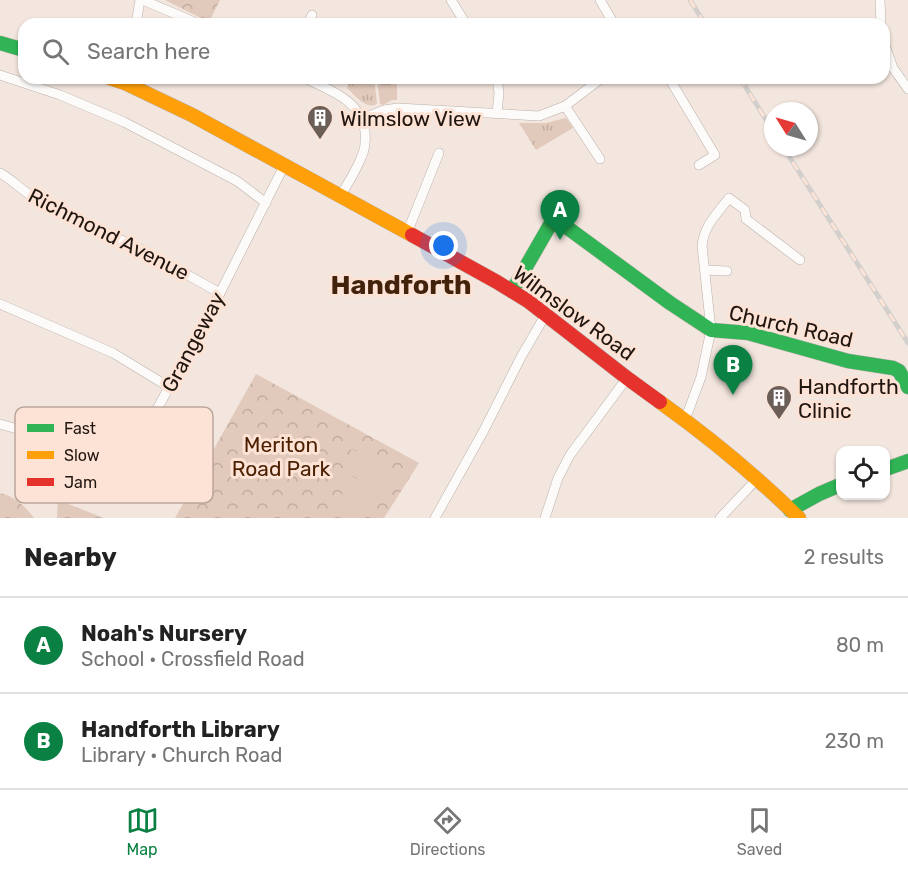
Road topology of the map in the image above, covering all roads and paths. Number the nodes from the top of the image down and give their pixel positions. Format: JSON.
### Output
{"nodes":[{"id":1,"x":142,"y":0,"type":"edge"},
{"id":2,"x":451,"y":0,"type":"edge"},
{"id":3,"x":600,"y":0,"type":"edge"},
{"id":4,"x":880,"y":0,"type":"edge"},
{"id":5,"x":138,"y":18,"type":"edge"},
{"id":6,"x":184,"y":18,"type":"edge"},
{"id":7,"x":462,"y":18,"type":"edge"},
{"id":8,"x":610,"y":18,"type":"edge"},
{"id":9,"x":881,"y":18,"type":"edge"},
{"id":10,"x":0,"y":43,"type":"edge"},
{"id":11,"x":18,"y":48,"type":"edge"},
{"id":12,"x":890,"y":60,"type":"edge"},
{"id":13,"x":0,"y":75,"type":"edge"},
{"id":14,"x":18,"y":81,"type":"edge"},
{"id":15,"x":28,"y":84,"type":"edge"},
{"id":16,"x":131,"y":84,"type":"edge"},
{"id":17,"x":317,"y":84,"type":"edge"},
{"id":18,"x":498,"y":84,"type":"edge"},
{"id":19,"x":594,"y":84,"type":"edge"},
{"id":20,"x":673,"y":84,"type":"edge"},
{"id":21,"x":908,"y":89,"type":"edge"},
{"id":22,"x":565,"y":106,"type":"junction"},
{"id":23,"x":497,"y":113,"type":"junction"},
{"id":24,"x":362,"y":119,"type":"junction"},
{"id":25,"x":439,"y":153,"type":"dead end"},
{"id":26,"x":600,"y":159,"type":"dead end"},
{"id":27,"x":699,"y":165,"type":"dead end"},
{"id":28,"x":284,"y":166,"type":"junction"},
{"id":29,"x":0,"y":173,"type":"edge"},
{"id":30,"x":341,"y":195,"type":"junction"},
{"id":31,"x":266,"y":203,"type":"junction"},
{"id":32,"x":407,"y":233,"type":"junction"},
{"id":33,"x":800,"y":260,"type":"dead end"},
{"id":34,"x":705,"y":270,"type":"junction"},
{"id":35,"x":727,"y":271,"type":"dead end"},
{"id":36,"x":512,"y":291,"type":"junction"},
{"id":37,"x":220,"y":293,"type":"junction"},
{"id":38,"x":0,"y":304,"type":"edge"},
{"id":39,"x":546,"y":314,"type":"junction"},
{"id":40,"x":711,"y":330,"type":"junction"},
{"id":41,"x":627,"y":378,"type":"junction"},
{"id":42,"x":169,"y":387,"type":"junction"},
{"id":43,"x":908,"y":387,"type":"edge"},
{"id":44,"x":158,"y":407,"type":"edge"},
{"id":45,"x":683,"y":418,"type":"junction"},
{"id":46,"x":0,"y":424,"type":"edge"},
{"id":47,"x":15,"y":428,"type":"edge"},
{"id":48,"x":908,"y":461,"type":"edge"},
{"id":49,"x":890,"y":467,"type":"edge"},
{"id":50,"x":757,"y":479,"type":"junction"},
{"id":51,"x":836,"y":487,"type":"edge"},
{"id":52,"x":794,"y":514,"type":"edge"},
{"id":53,"x":435,"y":518,"type":"edge"},
{"id":54,"x":545,"y":518,"type":"edge"},
{"id":55,"x":720,"y":518,"type":"edge"}],
"edges":[{"from":1,"to":5,"type":"street"},
{"from":1,"to":6,"type":"street"},
{"from":2,"to":7,"type":"street"},
{"from":3,"to":8,"type":"street"},
{"from":4,"to":9,"type":"street"},
{"from":10,"to":11,"type":"main road"},
{"from":12,"to":21,"type":"street"},
{"from":13,"to":14,"type":"street"},
{"from":15,"to":31,"type":"street"},
{"from":16,"to":28,"type":"main road","name":"Wilmslow Road"},
{"from":17,"to":24,"type":"street"},
{"from":18,"to":23,"type":"street"},
{"from":19,"to":22,"type":"street"},
{"from":20,"to":27,"type":"street"},
{"from":22,"to":23,"type":"street"},
{"from":22,"to":26,"type":"street"},
{"from":23,"to":24,"type":"street"},
{"from":24,"to":30,"type":"street"},
{"from":25,"to":32,"type":"street"},
{"from":28,"to":30,"type":"main road","name":"Wilmslow Road"},
{"from":28,"to":31,"type":"street","name":"Grangeway"},
{"from":29,"to":37,"type":"street","name":"Richmond Avenue"},
{"from":30,"to":32,"type":"main road","name":"Wilmslow Road"},
{"from":31,"to":37,"type":"street","name":"Grangeway"},
{"from":32,"to":36,"type":"main road","name":"Wilmslow Road"},
{"from":33,"to":34,"type":"street"},
{"from":34,"to":35,"type":"street"},
{"from":34,"to":40,"type":"street"},
{"from":36,"to":39,"type":"main road","name":"Wilmslow Road"},
{"from":36,"to":40,"type":"main road"},
{"from":37,"to":42,"type":"street","name":"Grangeway"},
{"from":38,"to":42,"type":"street"},
{"from":39,"to":41,"type":"main road","name":"Wilmslow Road"},
{"from":39,"to":53,"type":"street"},
{"from":40,"to":43,"type":"main road","name":"Church Road"},
{"from":40,"to":45,"type":"street","name":"Church Road"},
{"from":41,"to":45,"type":"main road","name":"Wilmslow Road"},
{"from":41,"to":54,"type":"street"},
{"from":42,"to":44,"type":"street","name":"Grangeway"},
{"from":45,"to":50,"type":"main road","name":"Wilmslow Road"},
{"from":46,"to":47,"type":"street","name":"Grangeway"},
{"from":48,"to":49,"type":"main road"},
{"from":50,"to":52,"type":"main road","name":"Wilmslow Road"},
{"from":50,"to":55,"type":"street"},
{"from":51,"to":52,"type":"main road"}]}
